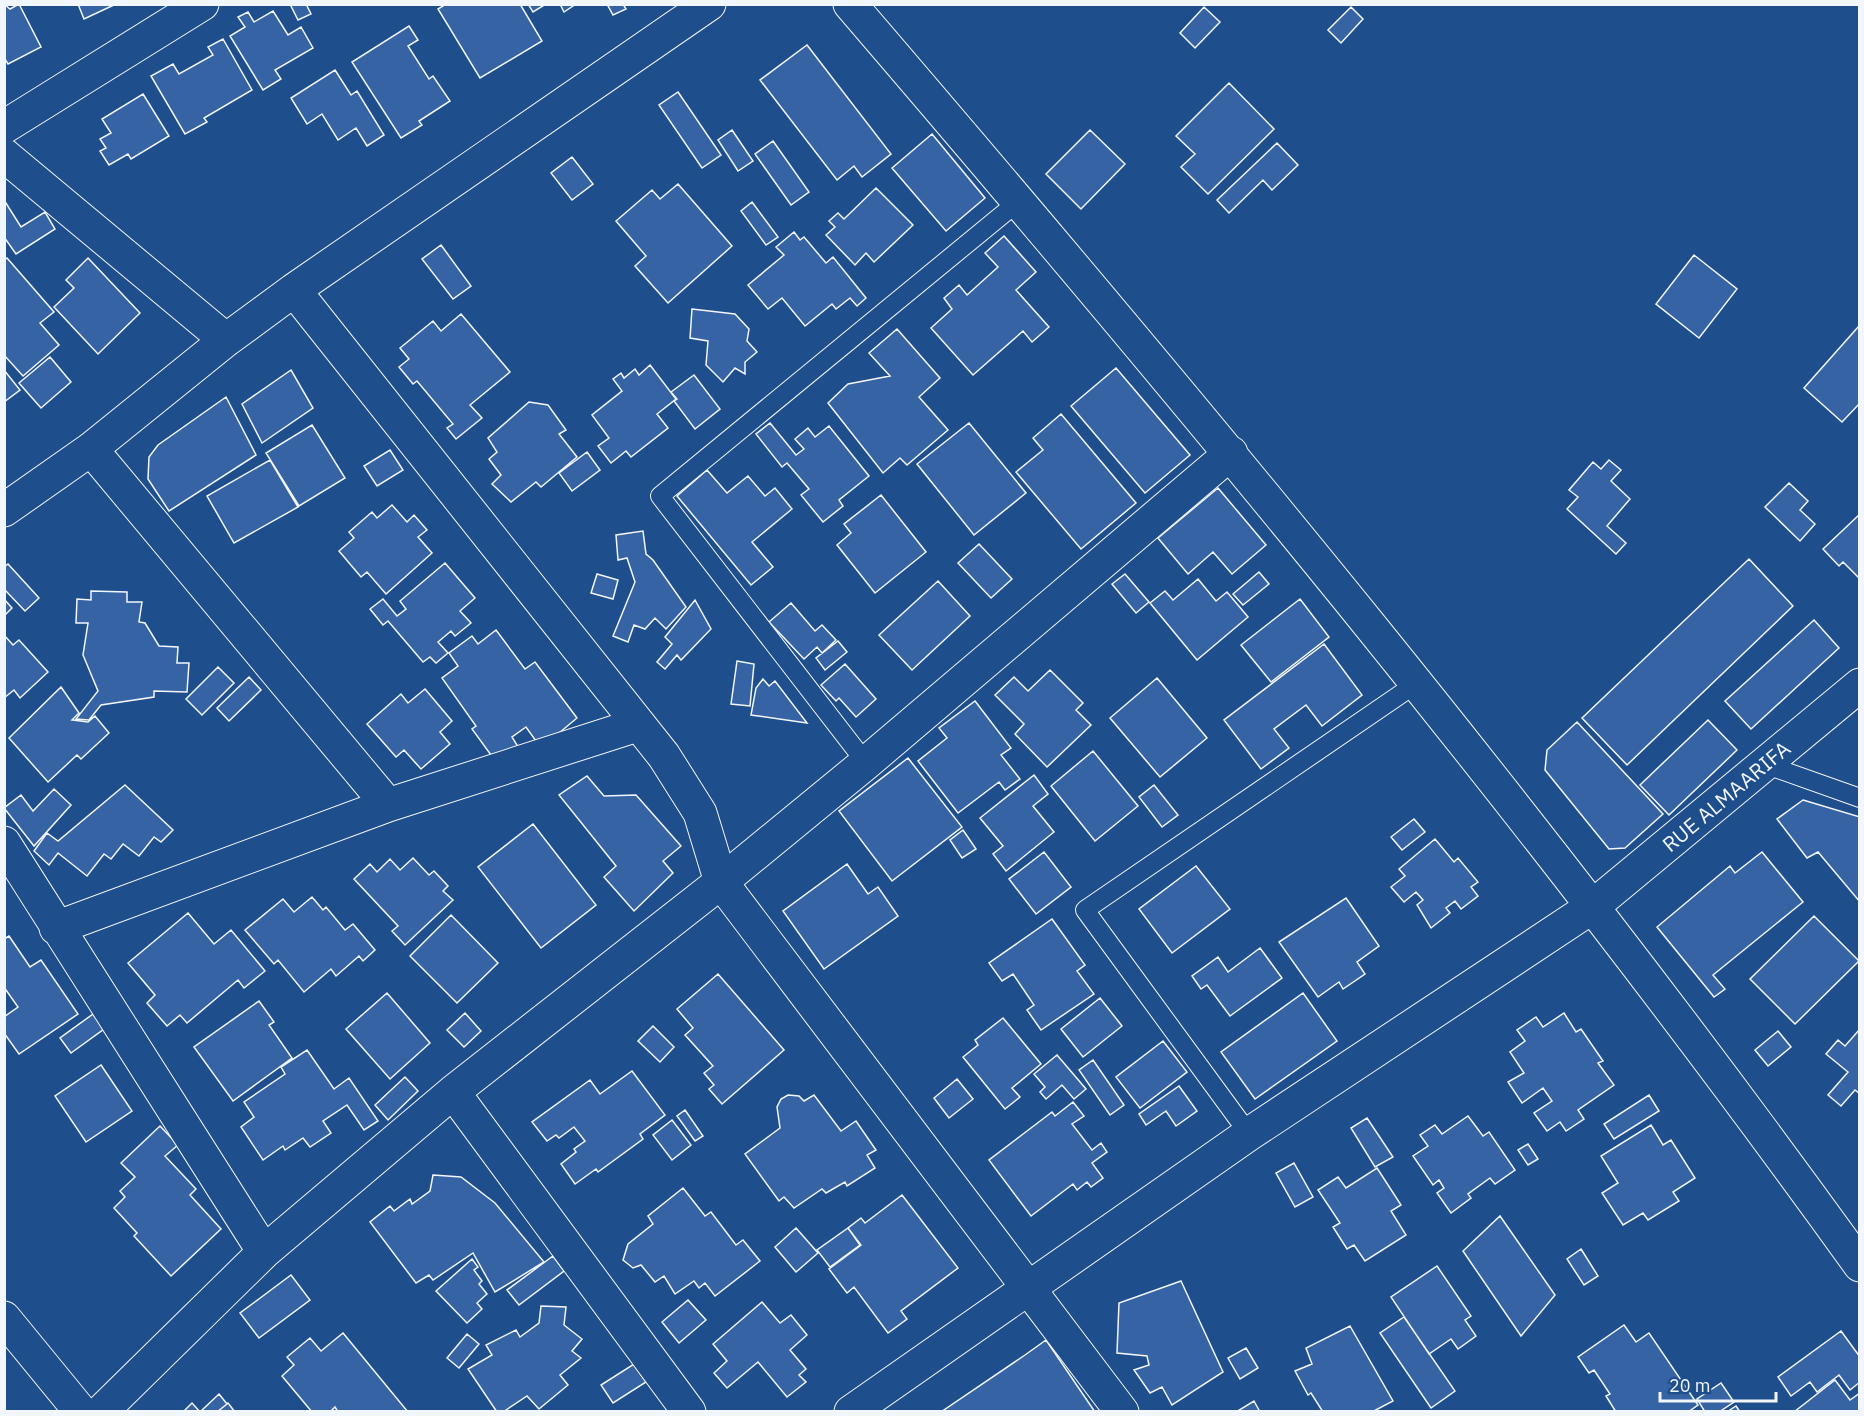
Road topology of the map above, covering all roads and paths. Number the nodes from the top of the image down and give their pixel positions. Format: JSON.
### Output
{"nodes":[{"id":1,"x":202,"y":4,"type":"edge"},
{"id":2,"x":709,"y":4,"type":"edge"},
{"id":3,"x":850,"y":4,"type":"edge"},
{"id":4,"x":4,"y":126,"type":"edge"},
{"id":5,"x":4,"y":155,"type":"edge"},
{"id":6,"x":1018,"y":201,"type":"junction"},
{"id":7,"x":294,"y":290,"type":"junction"},
{"id":8,"x":226,"y":340,"type":"junction"},
{"id":9,"x":91,"y":449,"type":"junction"},
{"id":10,"x":1231,"y":453,"type":"junction"},
{"id":11,"x":4,"y":510,"type":"edge"},
{"id":12,"x":1417,"y":682,"type":"junction"},
{"id":13,"x":1860,"y":686,"type":"edge"},
{"id":14,"x":637,"y":725,"type":"junction"},
{"id":15,"x":866,"y":763,"type":"junction"},
{"id":16,"x":1764,"y":764,"type":"junction"},
{"id":17,"x":1860,"y":798,"type":"edge"},
{"id":18,"x":388,"y":805,"type":"junction"},
{"id":19,"x":4,"y":843,"type":"edge"},
{"id":20,"x":721,"y":882,"type":"junction"},
{"id":21,"x":1592,"y":907,"type":"junction"},
{"id":22,"x":56,"y":928,"type":"junction"},
{"id":23,"x":453,"y":1092,"type":"junction"},
{"id":24,"x":1249,"y":1134,"type":"junction"},
{"id":25,"x":264,"y":1252,"type":"junction"},
{"id":26,"x":1860,"y":1265,"type":"edge"},
{"id":27,"x":1027,"y":1289,"type":"junction"},
{"id":28,"x":4,"y":1318,"type":"edge"},
{"id":29,"x":81,"y":1412,"type":"edge"},
{"id":30,"x":101,"y":1412,"type":"edge"},
{"id":31,"x":689,"y":1412,"type":"edge"},
{"id":32,"x":851,"y":1412,"type":"edge"},
{"id":33,"x":1122,"y":1412,"type":"edge"}],
"edges":[{"from":1,"to":4,"type":"street"},
{"from":2,"to":7,"type":"street"},
{"from":3,"to":6,"type":"street"},
{"from":5,"to":8,"type":"street"},
{"from":6,"to":10,"type":"street"},
{"from":6,"to":15,"type":"lane"},
{"from":7,"to":8,"type":"street"},
{"from":7,"to":14,"type":"street"},
{"from":8,"to":9,"type":"street"},
{"from":9,"to":11,"type":"street"},
{"from":9,"to":18,"type":"street"},
{"from":10,"to":12,"type":"street"},
{"from":10,"to":15,"type":"street"},
{"from":12,"to":21,"type":"street"},
{"from":12,"to":24,"type":"lane"},
{"from":13,"to":16,"type":"street","name":"RUE ALMAARIFA"},
{"from":14,"to":18,"type":"street"},
{"from":14,"to":20,"type":"street"},
{"from":15,"to":20,"type":"street"},
{"from":16,"to":17,"type":"lane"},
{"from":16,"to":21,"type":"street","name":"RUE ALMAARIFA"},
{"from":18,"to":22,"type":"street"},
{"from":19,"to":22,"type":"street"},
{"from":20,"to":23,"type":"street"},
{"from":20,"to":27,"type":"street"},
{"from":21,"to":24,"type":"street","name":"RUE ALMAARIFA"},
{"from":21,"to":26,"type":"street"},
{"from":22,"to":25,"type":"street"},
{"from":23,"to":25,"type":"street"},
{"from":23,"to":31,"type":"street"},
{"from":24,"to":27,"type":"street","name":"RUE ALMAARIFA"},
{"from":25,"to":30,"type":"street"},
{"from":27,"to":32,"type":"street","name":"RUE ALMAARIFA"},
{"from":27,"to":33,"type":"street"},
{"from":28,"to":29,"type":"street"}]}
